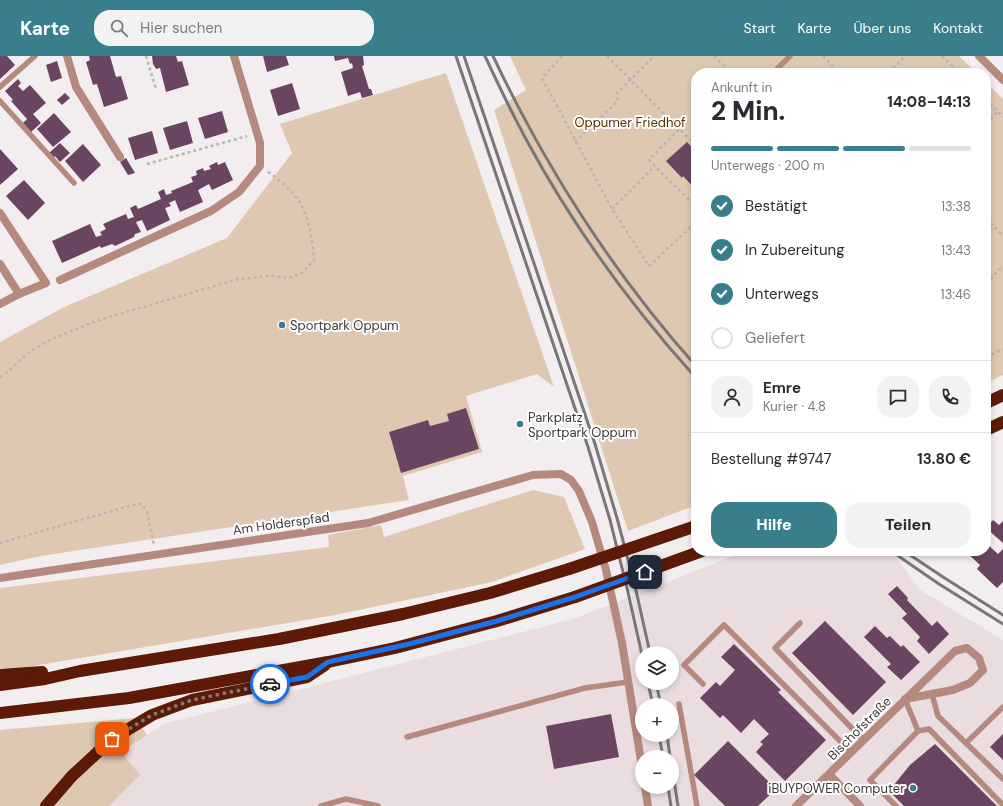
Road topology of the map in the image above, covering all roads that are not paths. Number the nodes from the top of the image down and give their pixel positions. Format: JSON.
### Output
{"nodes":[{"id":1,"x":35,"y":56,"type":"edge"},
{"id":2,"x":67,"y":56,"type":"edge"},
{"id":3,"x":234,"y":56,"type":"edge"},
{"id":4,"x":790,"y":56,"type":"edge"},
{"id":5,"x":982,"y":57,"type":"edge"},
{"id":6,"x":778,"y":68,"type":"edge"},
{"id":7,"x":1003,"y":80,"type":"edge"},
{"id":8,"x":0,"y":87,"type":"edge"},
{"id":9,"x":0,"y":101,"type":"edge"},
{"id":10,"x":120,"y":156,"type":"dead end"},
{"id":11,"x":74,"y":183,"type":"dead end"},
{"id":12,"x":0,"y":213,"type":"edge"},
{"id":13,"x":0,"y":264,"type":"edge"},
{"id":14,"x":60,"y":280,"type":"dead end"},
{"id":15,"x":19,"y":294,"type":"junction"},
{"id":16,"x":0,"y":304,"type":"edge"},
{"id":17,"x":1003,"y":395,"type":"edge"},
{"id":18,"x":991,"y":401,"type":"edge"},
{"id":19,"x":1003,"y":422,"type":"edge"},
{"id":20,"x":991,"y":428,"type":"edge"},
{"id":21,"x":691,"y":528,"type":"edge"},
{"id":22,"x":691,"y":555,"type":"edge"},
{"id":23,"x":0,"y":578,"type":"edge"},
{"id":24,"x":800,"y":623,"type":"dead end"},
{"id":25,"x":328,"y":662,"type":"junction"},
{"id":26,"x":80,"y":671,"type":"junction"},
{"id":27,"x":0,"y":675,"type":"edge"},
{"id":28,"x":628,"y":682,"type":"junction"},
{"id":29,"x":703,"y":684,"type":"dead end"},
{"id":30,"x":0,"y":685,"type":"edge"},
{"id":31,"x":932,"y":694,"type":"junction"},
{"id":32,"x":905,"y":698,"type":"junction"},
{"id":33,"x":679,"y":704,"type":"dead end"},
{"id":34,"x":1003,"y":707,"type":"edge"},
{"id":35,"x":0,"y":713,"type":"edge"},
{"id":36,"x":918,"y":731,"type":"junction"},
{"id":37,"x":407,"y":736,"type":"dead end"},
{"id":38,"x":864,"y":740,"type":"junction"},
{"id":39,"x":966,"y":743,"type":"junction"},
{"id":40,"x":639,"y":750,"type":"edge"},
{"id":41,"x":851,"y":752,"type":"junction"},
{"id":42,"x":829,"y":774,"type":"junction"},
{"id":43,"x":1003,"y":779,"type":"edge"},
{"id":44,"x":646,"y":794,"type":"edge"},
{"id":45,"x":1003,"y":805,"type":"edge"},
{"id":46,"x":46,"y":806,"type":"edge"},
{"id":47,"x":321,"y":806,"type":"edge"},
{"id":48,"x":378,"y":806,"type":"edge"},
{"id":49,"x":648,"y":806,"type":"edge"},
{"id":50,"x":697,"y":806,"type":"edge"},
{"id":51,"x":796,"y":806,"type":"edge"},
{"id":52,"x":860,"y":806,"type":"edge"},
{"id":53,"x":896,"y":806,"type":"edge"}],
"edges":[{"from":1,"to":8,"type":"lane"},
{"from":2,"to":10,"type":"street"},
{"from":3,"to":14,"type":"street"},
{"from":4,"to":6,"type":"lane"},
{"from":5,"to":7,"type":"street"},
{"from":9,"to":11,"type":"lane"},
{"from":12,"to":15,"type":"street"},
{"from":13,"to":15,"type":"street"},
{"from":15,"to":16,"type":"street"},
{"from":17,"to":18,"type":"highway"},
{"from":19,"to":20,"type":"highway"},
{"from":21,"to":26,"type":"highway","bridge":true},
{"from":22,"to":25,"type":"highway","bridge":true},
{"from":23,"to":28,"type":"street","name":"Am Holderspfad"},
{"from":24,"to":38,"type":"lane"},
{"from":25,"to":35,"type":"highway"},
{"from":25,"to":46,"type":"highway"},
{"from":26,"to":27,"type":"highway"},
{"from":26,"to":30,"type":"highway"},
{"from":28,"to":37,"type":"lane"},
{"from":28,"to":40,"type":"street"},
{"from":29,"to":41,"type":"lane"},
{"from":31,"to":32,"type":"street","name":"Bischofstraße"},
{"from":31,"to":32,"type":"street","name":"Bischofstraße"},
{"from":31,"to":39,"type":"lane"},
{"from":32,"to":36,"type":"lane"},
{"from":32,"to":38,"type":"street","name":"Bischofstraße"},
{"from":33,"to":50,"type":"lane"},
{"from":34,"to":39,"type":"lane"},
{"from":36,"to":45,"type":"lane"},
{"from":36,"to":53,"type":"lane"},
{"from":38,"to":41,"type":"street","name":"Bischofstraße"},
{"from":39,"to":43,"type":"lane"},
{"from":41,"to":42,"type":"street","name":"Bischofstraße"},
{"from":42,"to":51,"type":"street","name":"Bischofstraße"},
{"from":42,"to":52,"type":"street","name":"Bischofstraße"},
{"from":44,"to":49,"type":"street"},
{"from":47,"to":48,"type":"lane"}]}
